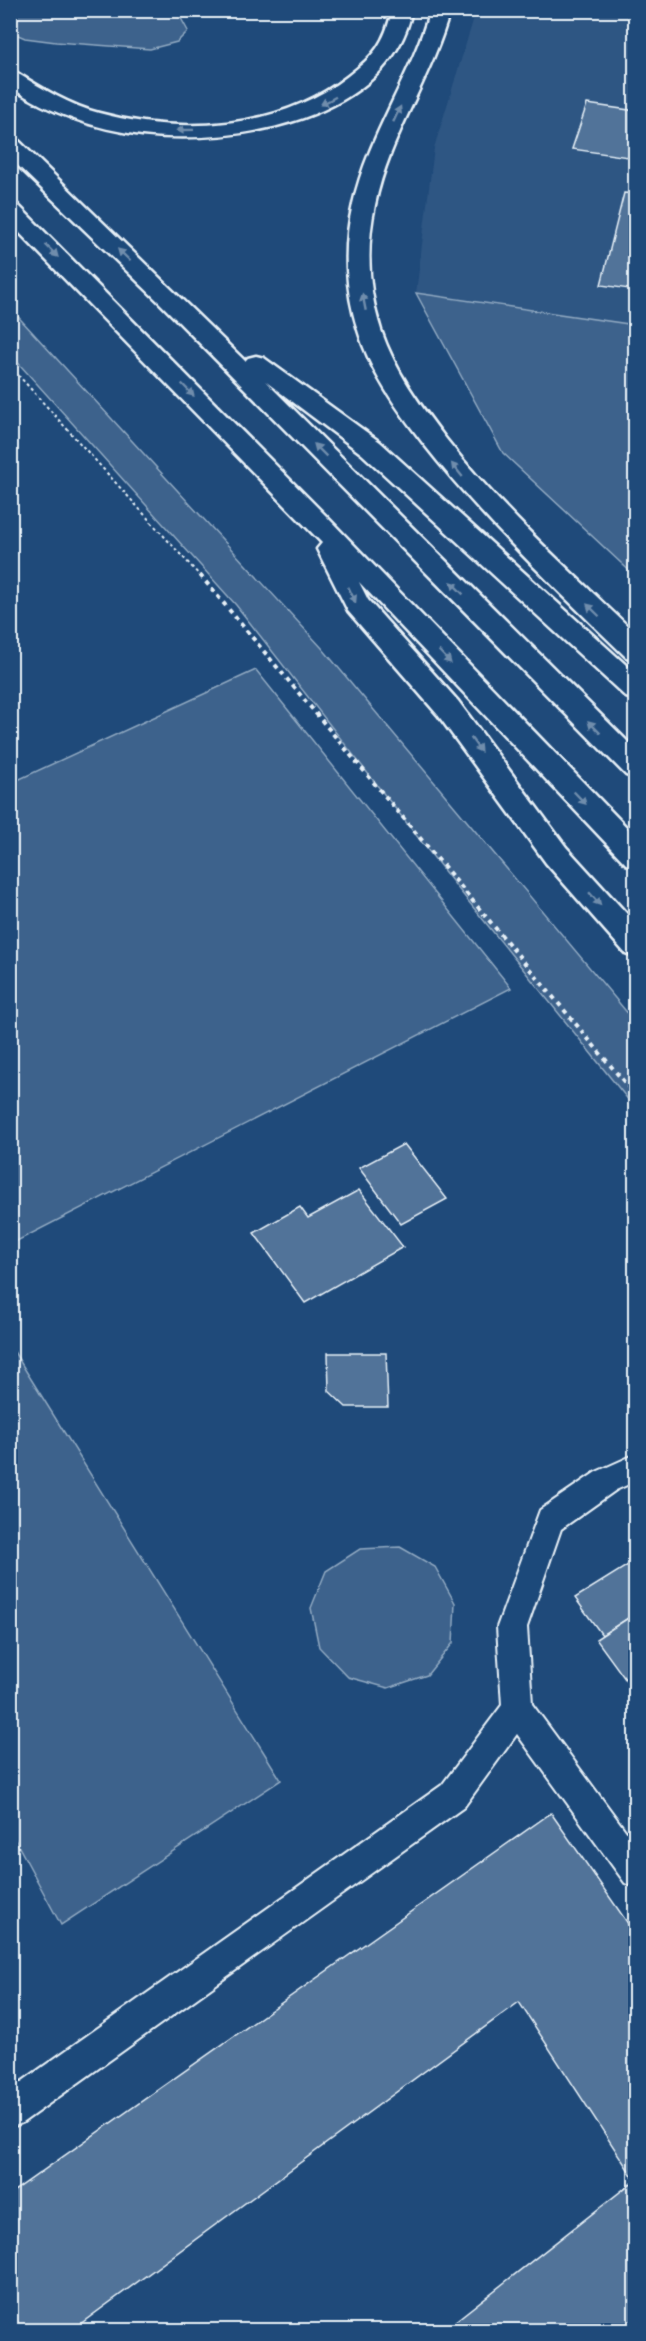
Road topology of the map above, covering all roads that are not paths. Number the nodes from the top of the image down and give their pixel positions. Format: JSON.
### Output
{"nodes":[{"id":1,"x":402,"y":10,"type":"edge"},
{"id":2,"x":440,"y":10,"type":"edge"},
{"id":3,"x":10,"y":77,"type":"edge"},
{"id":4,"x":10,"y":145,"type":"edge"},
{"id":5,"x":10,"y":210,"type":"edge"},
{"id":6,"x":166,"y":296,"type":"junction"},
{"id":7,"x":318,"y":523,"type":"junction"},
{"id":8,"x":636,"y":650,"type":"edge"},
{"id":9,"x":636,"y":690,"type":"edge"},
{"id":10,"x":636,"y":768,"type":"edge"},
{"id":11,"x":636,"y":856,"type":"edge"},
{"id":12,"x":636,"y":945,"type":"edge"},
{"id":13,"x":636,"y":1467,"type":"edge"},
{"id":14,"x":516,"y":1709,"type":"junction"},
{"id":15,"x":636,"y":1872,"type":"edge"},
{"id":16,"x":10,"y":2110,"type":"edge"}],
"edges":[{"from":1,"to":3,"type":"highway","one_way":true},
{"from":8,"to":2,"type":"highway","one_way":true},
{"from":6,"to":4,"type":"highway","one_way":true},
{"from":5,"to":7,"type":"highway","one_way":true},
{"from":6,"to":9,"type":"highway"},
{"from":10,"to":6,"type":"highway","one_way":true},
{"from":7,"to":11,"type":"highway","one_way":true},
{"from":7,"to":12,"type":"highway","one_way":true},
{"from":13,"to":14,"type":"lane"},
{"from":14,"to":15,"type":"lane"},
{"from":14,"to":16,"type":"lane"}]}
